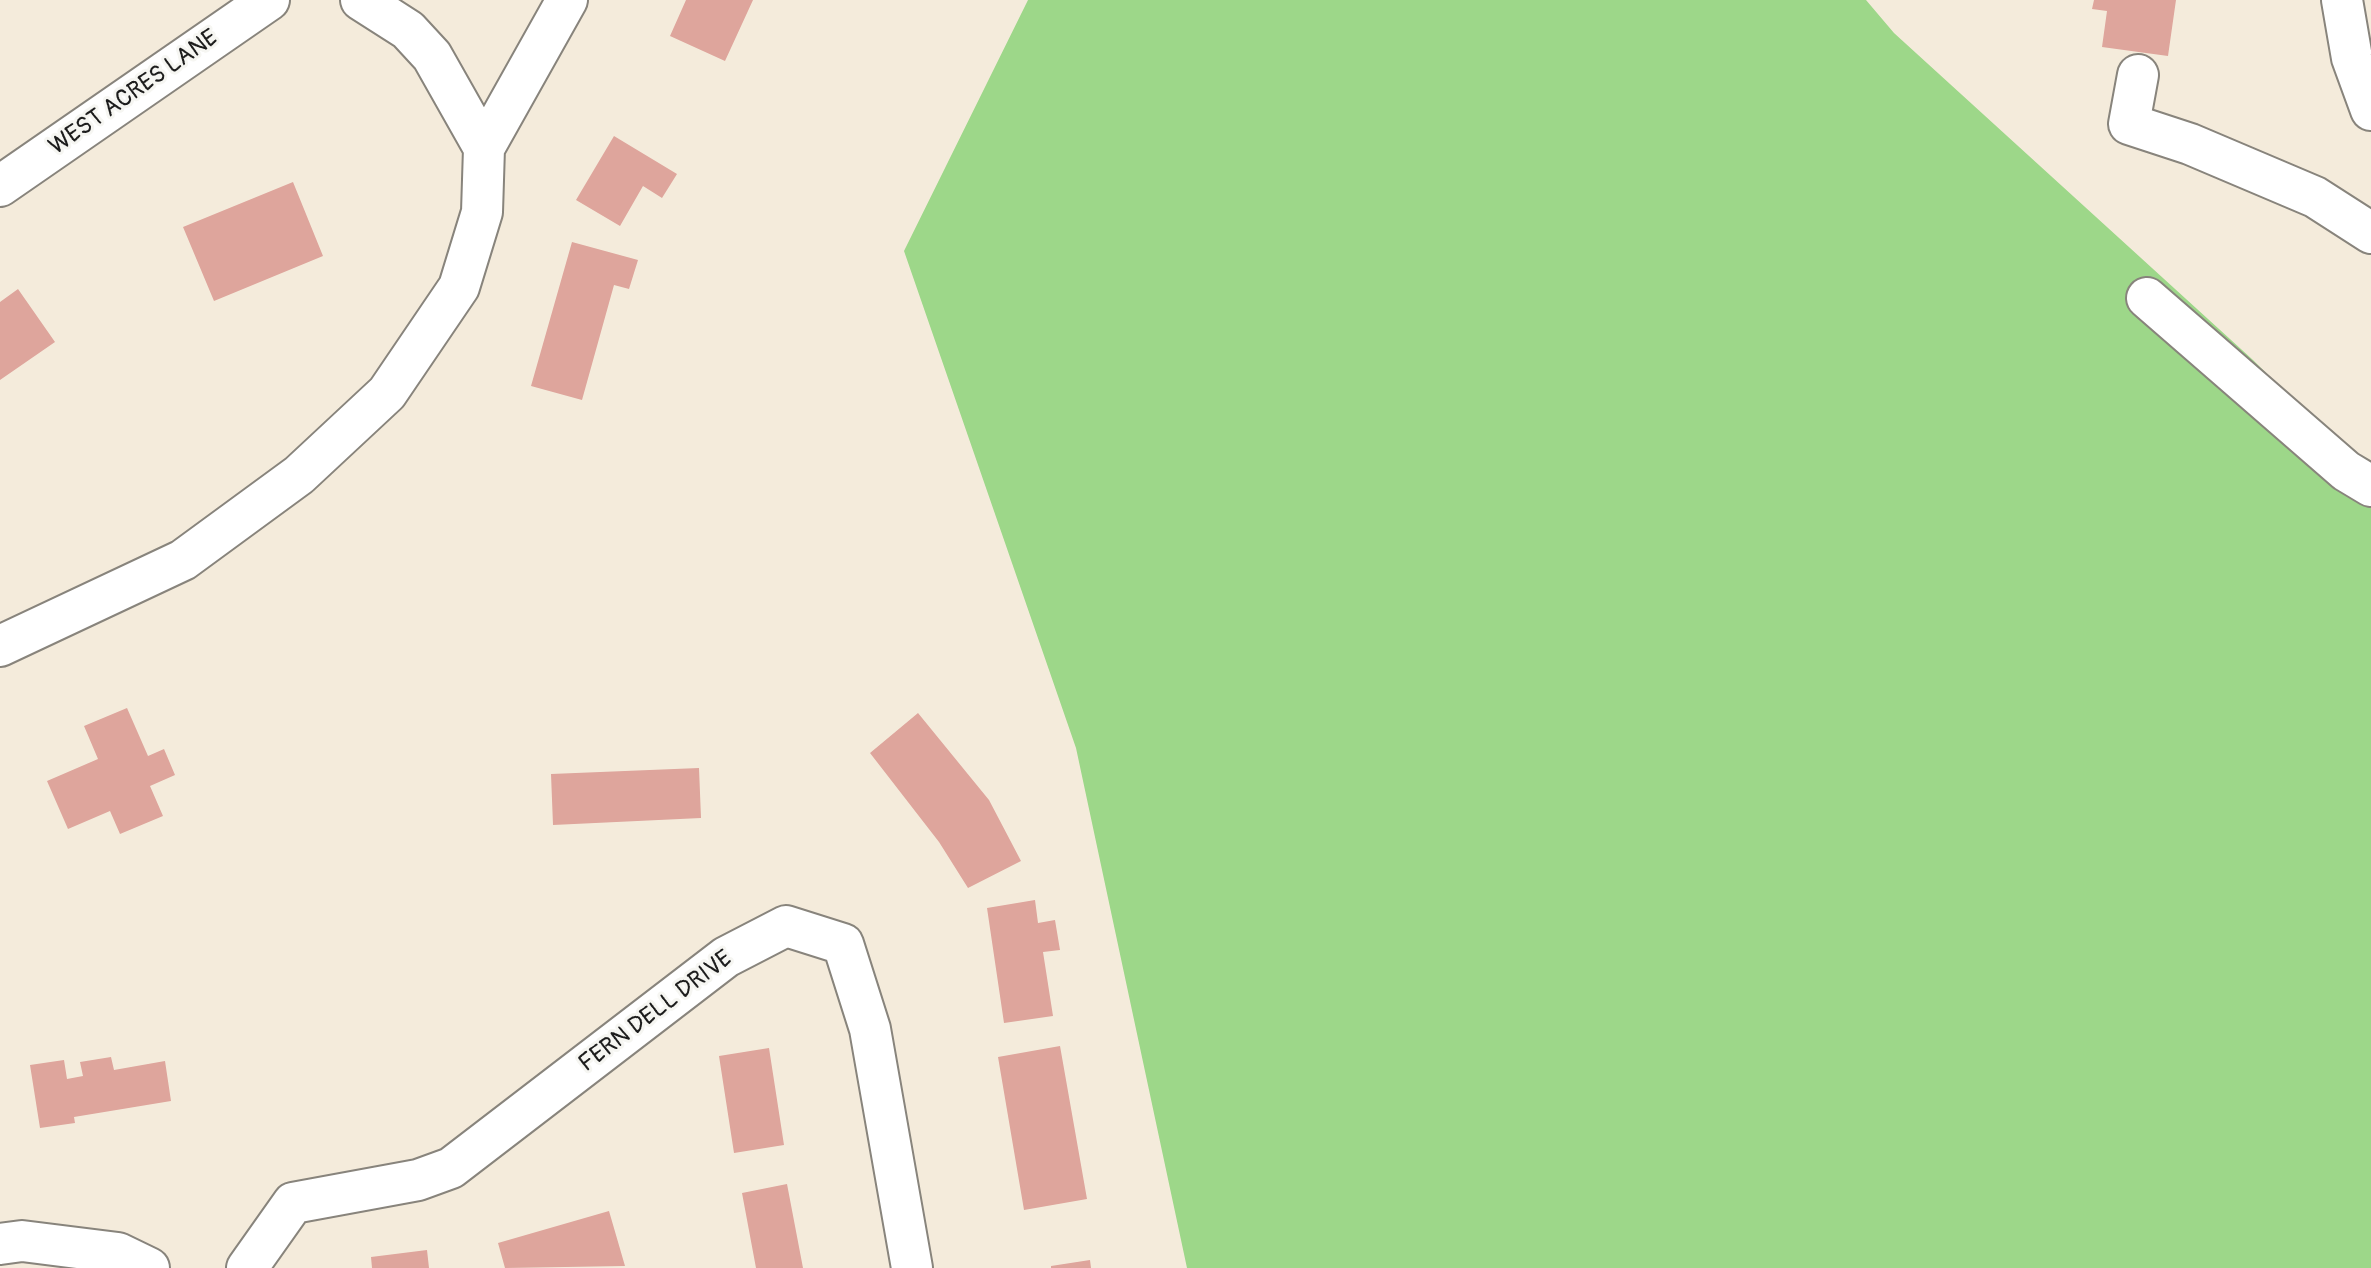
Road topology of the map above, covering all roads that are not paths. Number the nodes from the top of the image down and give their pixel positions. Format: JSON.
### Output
{"nodes":[{"id":1,"x":269,"y":0,"type":"edge"},
{"id":2,"x":361,"y":0,"type":"edge"},
{"id":3,"x":567,"y":0,"type":"edge"},
{"id":4,"x":2342,"y":0,"type":"edge"},
{"id":5,"x":2138,"y":75,"type":"dead end"},
{"id":6,"x":2371,"y":110,"type":"edge"},
{"id":7,"x":484,"y":148,"type":"junction"},
{"id":8,"x":0,"y":186,"type":"edge"},
{"id":9,"x":2371,"y":233,"type":"edge"},
{"id":10,"x":2147,"y":298,"type":"dead end"},
{"id":11,"x":2371,"y":486,"type":"edge"},
{"id":12,"x":0,"y":646,"type":"edge"},
{"id":13,"x":0,"y":1244,"type":"edge"},
{"id":14,"x":149,"y":1268,"type":"edge"},
{"id":15,"x":247,"y":1268,"type":"edge"},
{"id":16,"x":912,"y":1268,"type":"edge"}],
"edges":[{"from":1,"to":8,"type":"street","name":"WEST ACRES LANE"},
{"from":2,"to":7,"type":"street"},
{"from":3,"to":7,"type":"street"},
{"from":4,"to":6,"type":"street"},
{"from":5,"to":9,"type":"street"},
{"from":7,"to":12,"type":"street"},
{"from":10,"to":11,"type":"street"},
{"from":13,"to":14,"type":"street"},
{"from":15,"to":16,"type":"street","name":"FERN DELL DRIVE"}]}
